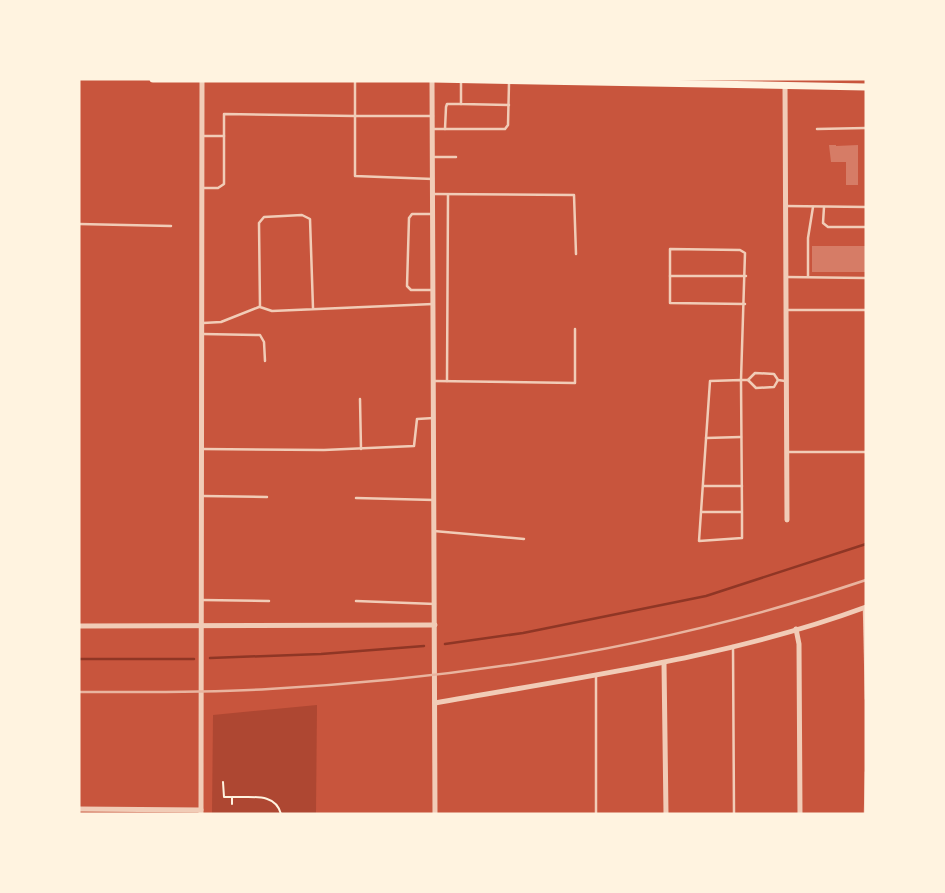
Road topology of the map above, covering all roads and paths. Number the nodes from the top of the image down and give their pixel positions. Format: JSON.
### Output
{"nodes":[{"id":1,"x":153,"y":79,"type":"edge"},
{"id":2,"x":202,"y":79,"type":"edge"},
{"id":3,"x":355,"y":79,"type":"edge"},
{"id":4,"x":360,"y":79,"type":"edge"},
{"id":5,"x":387,"y":79,"type":"edge"},
{"id":6,"x":432,"y":79,"type":"edge"},
{"id":7,"x":461,"y":80,"type":"edge"},
{"id":8,"x":509,"y":80,"type":"junction"},
{"id":9,"x":519,"y":80,"type":"edge"},
{"id":10,"x":581,"y":80,"type":"edge"},
{"id":11,"x":693,"y":81,"type":"edge"},
{"id":12,"x":785,"y":86,"type":"junction"},
{"id":13,"x":866,"y":87,"type":"edge"},
{"id":14,"x":461,"y":104,"type":"junction"},
{"id":15,"x":509,"y":105,"type":"junction"},
{"id":16,"x":355,"y":116,"type":"junction"},
{"id":17,"x":433,"y":116,"type":"junction"},
{"id":18,"x":866,"y":128,"type":"edge"},
{"id":19,"x":433,"y":129,"type":"junction"},
{"id":20,"x":445,"y":129,"type":"junction"},
{"id":21,"x":817,"y":129,"type":"dead end"},
{"id":22,"x":202,"y":136,"type":"junction"},
{"id":23,"x":223,"y":136,"type":"junction"},
{"id":24,"x":433,"y":157,"type":"junction"},
{"id":25,"x":456,"y":157,"type":"dead end"},
{"id":26,"x":433,"y":178,"type":"junction"},
{"id":27,"x":202,"y":188,"type":"junction"},
{"id":28,"x":433,"y":194,"type":"junction"},
{"id":29,"x":448,"y":194,"type":"junction"},
{"id":30,"x":785,"y":206,"type":"junction"},
{"id":31,"x":866,"y":206,"type":"edge"},
{"id":32,"x":813,"y":207,"type":"junction"},
{"id":33,"x":824,"y":207,"type":"junction"},
{"id":34,"x":433,"y":214,"type":"junction"},
{"id":35,"x":79,"y":224,"type":"edge"},
{"id":36,"x":171,"y":226,"type":"dead end"},
{"id":37,"x":866,"y":227,"type":"edge"},
{"id":38,"x":576,"y":254,"type":"dead end"},
{"id":39,"x":670,"y":276,"type":"junction"},
{"id":40,"x":746,"y":276,"type":"junction"},
{"id":41,"x":786,"y":277,"type":"junction"},
{"id":42,"x":808,"y":277,"type":"junction"},
{"id":43,"x":866,"y":278,"type":"edge"},
{"id":44,"x":433,"y":290,"type":"junction"},
{"id":45,"x":433,"y":304,"type":"junction"},
{"id":46,"x":745,"y":304,"type":"junction"},
{"id":47,"x":260,"y":307,"type":"junction"},
{"id":48,"x":313,"y":308,"type":"junction"},
{"id":49,"x":786,"y":310,"type":"junction"},
{"id":50,"x":866,"y":310,"type":"edge"},
{"id":51,"x":202,"y":323,"type":"junction"},
{"id":52,"x":575,"y":329,"type":"dead end"},
{"id":53,"x":202,"y":334,"type":"junction"},
{"id":54,"x":264,"y":361,"type":"dead end"},
{"id":55,"x":741,"y":380,"type":"junction"},
{"id":56,"x":748,"y":380,"type":"junction"},
{"id":57,"x":778,"y":380,"type":"junction"},
{"id":58,"x":434,"y":381,"type":"junction"},
{"id":59,"x":447,"y":381,"type":"junction"},
{"id":60,"x":787,"y":381,"type":"junction"},
{"id":61,"x":360,"y":400,"type":"dead end"},
{"id":62,"x":434,"y":418,"type":"junction"},
{"id":63,"x":741,"y":437,"type":"junction"},
{"id":64,"x":706,"y":438,"type":"junction"},
{"id":65,"x":361,"y":449,"type":"junction"},
{"id":66,"x":202,"y":450,"type":"junction"},
{"id":67,"x":787,"y":452,"type":"junction"},
{"id":68,"x":866,"y":452,"type":"edge"},
{"id":69,"x":704,"y":486,"type":"junction"},
{"id":70,"x":742,"y":486,"type":"junction"},
{"id":71,"x":203,"y":496,"type":"junction"},
{"id":72,"x":267,"y":497,"type":"dead end"},
{"id":73,"x":356,"y":498,"type":"dead end"},
{"id":74,"x":434,"y":500,"type":"junction"},
{"id":75,"x":702,"y":512,"type":"junction"},
{"id":76,"x":742,"y":512,"type":"junction"},
{"id":77,"x":787,"y":520,"type":"dead end"},
{"id":78,"x":434,"y":531,"type":"junction"},
{"id":79,"x":523,"y":539,"type":"dead end"},
{"id":80,"x":202,"y":600,"type":"junction"},
{"id":81,"x":269,"y":601,"type":"dead end"},
{"id":82,"x":356,"y":601,"type":"dead end"},
{"id":83,"x":435,"y":604,"type":"junction"},
{"id":84,"x":865,"y":607,"type":"edge"},
{"id":85,"x":435,"y":625,"type":"junction"},
{"id":86,"x":79,"y":626,"type":"edge"},
{"id":87,"x":201,"y":626,"type":"junction"},
{"id":88,"x":796,"y":629,"type":"junction"},
{"id":89,"x":733,"y":646,"type":"junction"},
{"id":90,"x":664,"y":663,"type":"junction"},
{"id":91,"x":596,"y":674,"type":"junction"},
{"id":92,"x":866,"y":699,"type":"edge"},
{"id":93,"x":435,"y":703,"type":"junction"},
{"id":94,"x":866,"y":772,"type":"edge"},
{"id":95,"x":223,"y":782,"type":"dead end"},
{"id":96,"x":232,"y":797,"type":"junction"},
{"id":97,"x":232,"y":804,"type":"dead end"},
{"id":98,"x":79,"y":809,"type":"edge"},
{"id":99,"x":201,"y":812,"type":"edge"},
{"id":100,"x":281,"y":814,"type":"edge"},
{"id":101,"x":435,"y":814,"type":"edge"},
{"id":102,"x":596,"y":814,"type":"edge"},
{"id":103,"x":666,"y":814,"type":"edge"},
{"id":104,"x":734,"y":814,"type":"edge"},
{"id":105,"x":800,"y":814,"type":"edge"},
{"id":106,"x":865,"y":814,"type":"edge"}],
"edges":[{"from":1,"to":2,"type":"main road"},
{"from":2,"to":3,"type":"main road"},
{"from":2,"to":22,"type":"street"},
{"from":3,"to":4,"type":"main road"},
{"from":3,"to":16,"type":"lane"},
{"from":4,"to":5,"type":"main road"},
{"from":5,"to":6,"type":"main road"},
{"from":6,"to":7,"type":"main road"},
{"from":6,"to":17,"type":"street"},
{"from":7,"to":8,"type":"main road"},
{"from":7,"to":14,"type":"lane"},
{"from":8,"to":9,"type":"main road"},
{"from":8,"to":15,"type":"lane"},
{"from":9,"to":10,"type":"main road"},
{"from":10,"to":11,"type":"main road"},
{"from":11,"to":12,"type":"main road"},
{"from":12,"to":13,"type":"main road"},
{"from":12,"to":30,"type":"street"},
{"from":14,"to":15,"type":"lane"},
{"from":14,"to":20,"type":"lane"},
{"from":15,"to":20,"type":"lane"},
{"from":16,"to":17,"type":"lane"},
{"from":16,"to":23,"type":"lane"},
{"from":16,"to":26,"type":"lane"},
{"from":17,"to":19,"type":"street"},
{"from":18,"to":21,"type":"lane"},
{"from":19,"to":20,"type":"lane"},
{"from":19,"to":24,"type":"street"},
{"from":22,"to":23,"type":"lane"},
{"from":22,"to":27,"type":"street"},
{"from":23,"to":27,"type":"lane"},
{"from":24,"to":25,"type":"lane"},
{"from":24,"to":26,"type":"street"},
{"from":26,"to":28,"type":"street"},
{"from":27,"to":51,"type":"street"},
{"from":28,"to":29,"type":"lane"},
{"from":28,"to":34,"type":"street"},
{"from":29,"to":38,"type":"lane"},
{"from":29,"to":59,"type":"lane"},
{"from":30,"to":32,"type":"lane"},
{"from":30,"to":41,"type":"street"},
{"from":31,"to":33,"type":"lane"},
{"from":32,"to":33,"type":"lane"},
{"from":32,"to":42,"type":"lane"},
{"from":33,"to":37,"type":"lane"},
{"from":34,"to":44,"type":"street"},
{"from":34,"to":44,"type":"lane"},
{"from":35,"to":36,"type":"lane"},
{"from":39,"to":40,"type":"lane"},
{"from":39,"to":40,"type":"lane"},
{"from":39,"to":46,"type":"lane"},
{"from":40,"to":46,"type":"lane"},
{"from":41,"to":42,"type":"lane"},
{"from":41,"to":49,"type":"street"},
{"from":42,"to":43,"type":"lane"},
{"from":44,"to":45,"type":"street"},
{"from":45,"to":48,"type":"lane"},
{"from":45,"to":58,"type":"street"},
{"from":46,"to":55,"type":"lane"},
{"from":47,"to":48,"type":"lane"},
{"from":47,"to":48,"type":"lane"},
{"from":47,"to":51,"type":"lane"},
{"from":49,"to":50,"type":"lane"},
{"from":49,"to":60,"type":"street"},
{"from":51,"to":53,"type":"street"},
{"from":52,"to":59,"type":"lane"},
{"from":53,"to":54,"type":"lane"},
{"from":53,"to":66,"type":"street"},
{"from":55,"to":56,"type":"lane"},
{"from":55,"to":63,"type":"lane"},
{"from":55,"to":64,"type":"lane"},
{"from":56,"to":57,"type":"lane"},
{"from":56,"to":57,"type":"lane"},
{"from":57,"to":60,"type":"lane"},
{"from":58,"to":59,"type":"lane"},
{"from":58,"to":62,"type":"street"},
{"from":60,"to":67,"type":"street"},
{"from":61,"to":65,"type":"lane"},
{"from":62,"to":65,"type":"lane"},
{"from":62,"to":74,"type":"street"},
{"from":63,"to":64,"type":"lane"},
{"from":63,"to":70,"type":"lane"},
{"from":64,"to":69,"type":"lane"},
{"from":65,"to":66,"type":"lane"},
{"from":66,"to":71,"type":"street"},
{"from":67,"to":68,"type":"lane"},
{"from":67,"to":77,"type":"street"},
{"from":69,"to":70,"type":"lane"},
{"from":69,"to":75,"type":"lane"},
{"from":70,"to":76,"type":"lane"},
{"from":71,"to":72,"type":"lane"},
{"from":71,"to":80,"type":"street"},
{"from":73,"to":74,"type":"lane"},
{"from":74,"to":78,"type":"street"},
{"from":75,"to":76,"type":"lane"},
{"from":75,"to":76,"type":"lane"},
{"from":78,"to":79,"type":"lane"},
{"from":78,"to":83,"type":"street"},
{"from":80,"to":81,"type":"lane"},
{"from":80,"to":87,"type":"street"},
{"from":82,"to":83,"type":"lane"},
{"from":83,"to":85,"type":"street"},
{"from":84,"to":88,"type":"street"},
{"from":84,"to":92,"type":"lane"},
{"from":85,"to":87,"type":"street"},
{"from":85,"to":93,"type":"street"},
{"from":86,"to":87,"type":"street"},
{"from":87,"to":99,"type":"street"},
{"from":88,"to":89,"type":"street"},
{"from":88,"to":105,"type":"street"},
{"from":89,"to":90,"type":"street"},
{"from":89,"to":104,"type":"lane"},
{"from":90,"to":91,"type":"street"},
{"from":90,"to":103,"type":"street"},
{"from":91,"to":93,"type":"street"},
{"from":91,"to":102,"type":"lane"},
{"from":93,"to":101,"type":"street"},
{"from":94,"to":106,"type":"lane"},
{"from":95,"to":96,"type":"path"},
{"from":96,"to":97,"type":"path"},
{"from":96,"to":100,"type":"path"},
{"from":98,"to":99,"type":"street"}]}
